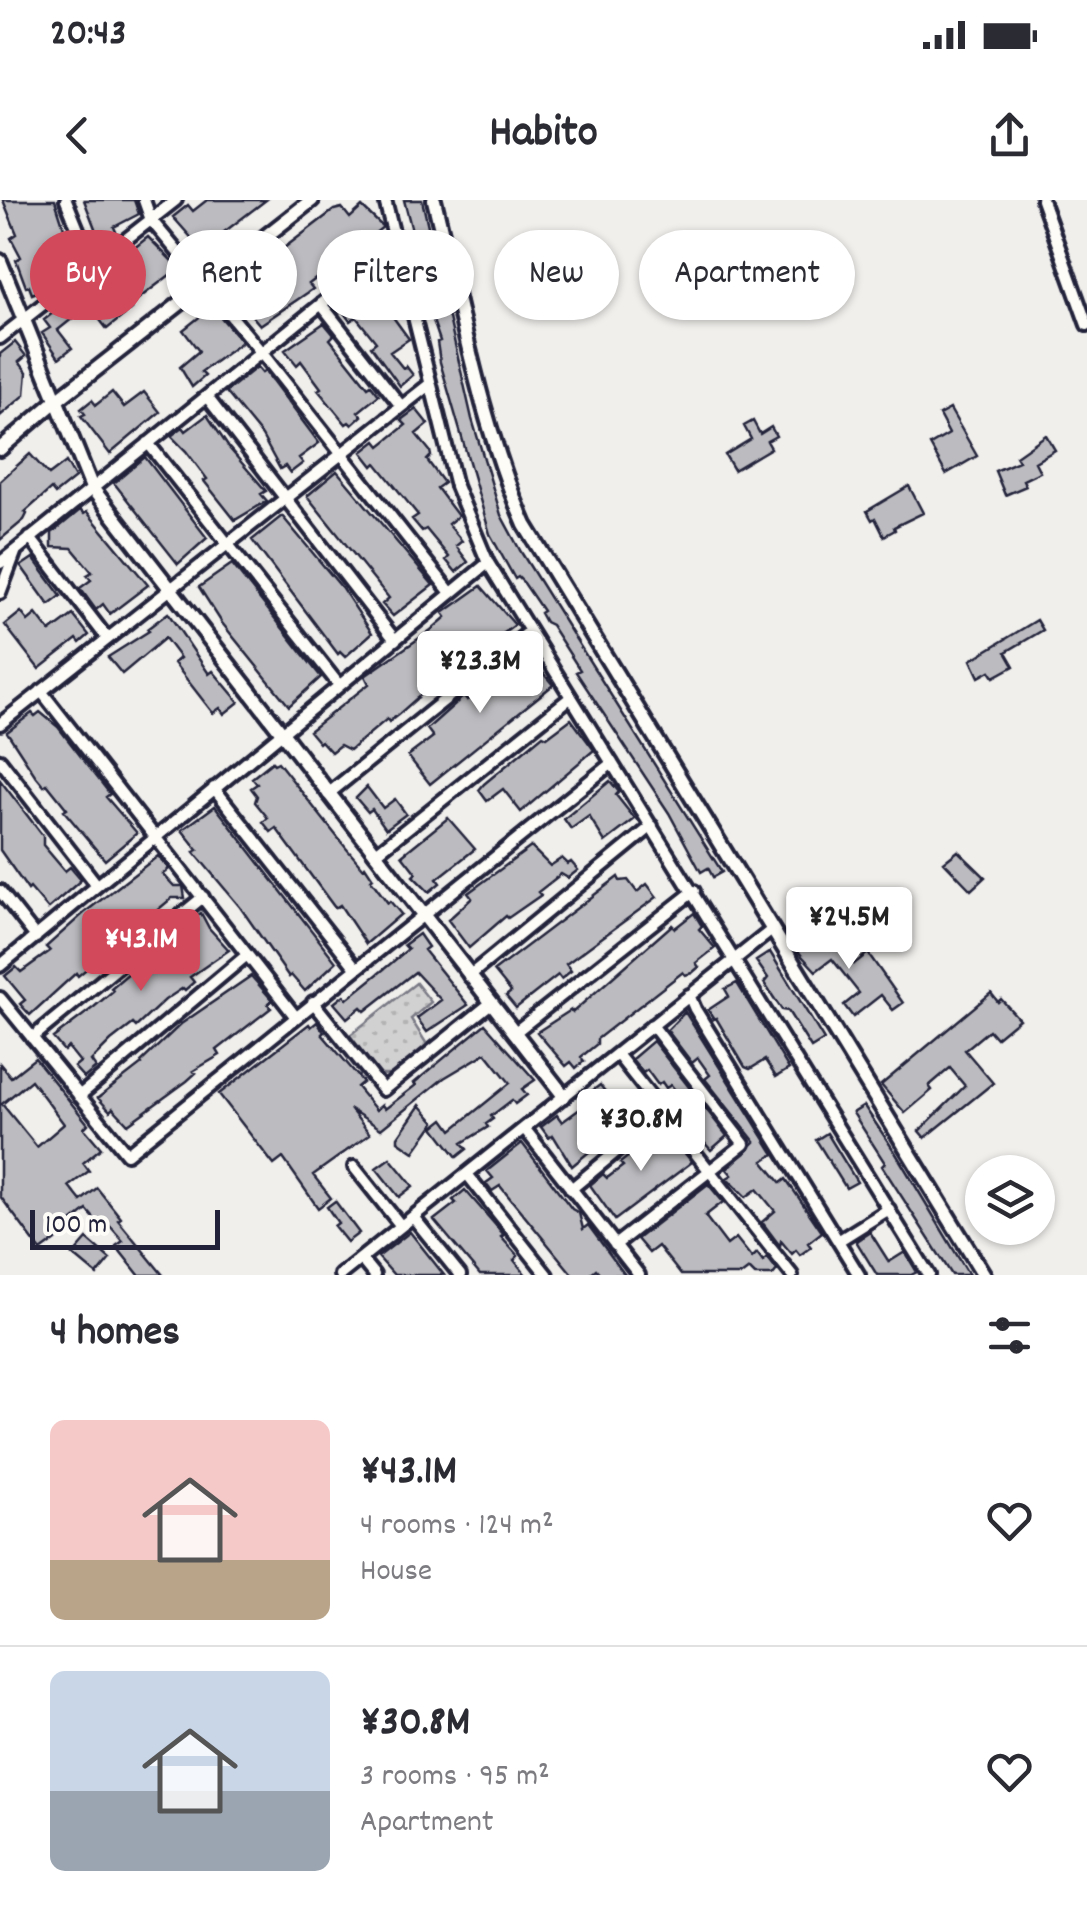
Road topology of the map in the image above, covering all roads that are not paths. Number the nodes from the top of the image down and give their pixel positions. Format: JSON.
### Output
{"nodes":[{"id":1,"x":66,"y":200,"type":"edge"},
{"id":2,"x":144,"y":200,"type":"edge"},
{"id":3,"x":176,"y":200,"type":"edge"},
{"id":4,"x":312,"y":200,"type":"edge"},
{"id":5,"x":385,"y":200,"type":"edge"},
{"id":6,"x":434,"y":200,"type":"edge"},
{"id":7,"x":1042,"y":200,"type":"edge"},
{"id":8,"x":151,"y":220,"type":"junction"},
{"id":9,"x":78,"y":230,"type":"edge"},
{"id":10,"x":138,"y":230,"type":"edge"},
{"id":11,"x":274,"y":230,"type":"edge"},
{"id":12,"x":392,"y":230,"type":"edge"},
{"id":13,"x":166,"y":238,"type":"edge"},
{"id":14,"x":0,"y":260,"type":"edge"},
{"id":15,"x":317,"y":307,"type":"edge"},
{"id":16,"x":30,"y":313,"type":"edge"},
{"id":17,"x":166,"y":315,"type":"edge"},
{"id":18,"x":23,"y":319,"type":"junction"},
{"id":19,"x":234,"y":320,"type":"edge"},
{"id":20,"x":333,"y":320,"type":"edge"},
{"id":21,"x":414,"y":320,"type":"edge"},
{"id":22,"x":1087,"y":325,"type":"edge"},
{"id":23,"x":0,"y":338,"type":"edge"},
{"id":24,"x":262,"y":353,"type":"junction"},
{"id":25,"x":430,"y":384,"type":"junction"},
{"id":26,"x":206,"y":397,"type":"junction"},
{"id":27,"x":57,"y":400,"type":"junction"},
{"id":28,"x":400,"y":406,"type":"junction"},
{"id":29,"x":148,"y":443,"type":"junction"},
{"id":30,"x":0,"y":449,"type":"edge"},
{"id":31,"x":342,"y":455,"type":"junction"},
{"id":32,"x":92,"y":488,"type":"junction"},
{"id":33,"x":285,"y":499,"type":"junction"},
{"id":34,"x":30,"y":538,"type":"junction"},
{"id":35,"x":229,"y":544,"type":"junction"},
{"id":36,"x":16,"y":549,"type":"junction"},
{"id":37,"x":488,"y":563,"type":"junction"},
{"id":38,"x":0,"y":564,"type":"edge"},
{"id":39,"x":169,"y":591,"type":"junction"},
{"id":40,"x":0,"y":593,"type":"edge"},
{"id":41,"x":452,"y":593,"type":"junction"},
{"id":42,"x":530,"y":631,"type":"junction"},
{"id":43,"x":108,"y":638,"type":"junction"},
{"id":44,"x":395,"y":640,"type":"junction"},
{"id":45,"x":339,"y":685,"type":"junction"},
{"id":46,"x":41,"y":691,"type":"junction"},
{"id":47,"x":570,"y":698,"type":"junction"},
{"id":48,"x":0,"y":724,"type":"edge"},
{"id":49,"x":280,"y":733,"type":"junction"},
{"id":50,"x":0,"y":760,"type":"edge"},
{"id":51,"x":612,"y":763,"type":"junction"},
{"id":52,"x":214,"y":788,"type":"junction"},
{"id":53,"x":328,"y":794,"type":"junction"},
{"id":54,"x":652,"y":826,"type":"junction"},
{"id":55,"x":156,"y":837,"type":"junction"},
{"id":56,"x":375,"y":854,"type":"junction"},
{"id":57,"x":97,"y":886,"type":"junction"},
{"id":58,"x":0,"y":891,"type":"edge"},
{"id":59,"x":694,"y":891,"type":"junction"},
{"id":60,"x":203,"y":897,"type":"junction"},
{"id":61,"x":422,"y":916,"type":"junction"},
{"id":62,"x":773,"y":929,"type":"junction"},
{"id":63,"x":36,"y":937,"type":"junction"},
{"id":64,"x":247,"y":955,"type":"junction"},
{"id":65,"x":734,"y":959,"type":"junction"},
{"id":66,"x":0,"y":966,"type":"edge"},
{"id":67,"x":356,"y":968,"type":"junction"},
{"id":68,"x":469,"y":976,"type":"junction"},
{"id":69,"x":689,"y":994,"type":"junction"},
{"id":70,"x":0,"y":998,"type":"edge"},
{"id":71,"x":314,"y":1002,"type":"junction"},
{"id":72,"x":491,"y":1003,"type":"junction"},
{"id":73,"x":296,"y":1016,"type":"junction"},
{"id":74,"x":652,"y":1025,"type":"junction"},
{"id":75,"x":514,"y":1033,"type":"junction"},
{"id":76,"x":32,"y":1038,"type":"junction"},
{"id":77,"x":616,"y":1054,"type":"junction"},
{"id":78,"x":79,"y":1096,"type":"junction"},
{"id":79,"x":564,"y":1096,"type":"junction"},
{"id":80,"x":663,"y":1113,"type":"junction"},
{"id":81,"x":524,"y":1128,"type":"junction"},
{"id":82,"x":354,"y":1167,"type":"dead end"},
{"id":83,"x":707,"y":1170,"type":"junction"},
{"id":84,"x":467,"y":1174,"type":"junction"},
{"id":85,"x":571,"y":1189,"type":"junction"},
{"id":86,"x":889,"y":1209,"type":"junction"},
{"id":87,"x":413,"y":1217,"type":"junction"},
{"id":88,"x":401,"y":1226,"type":"junction"},
{"id":89,"x":838,"y":1242,"type":"junction"},
{"id":90,"x":615,"y":1244,"type":"junction"},
{"id":91,"x":361,"y":1259,"type":"junction"},
{"id":92,"x":340,"y":1275,"type":"edge"},
{"id":93,"x":374,"y":1275,"type":"edge"},
{"id":94,"x":460,"y":1275,"type":"edge"},
{"id":95,"x":547,"y":1275,"type":"edge"},
{"id":96,"x":639,"y":1275,"type":"edge"},
{"id":97,"x":792,"y":1275,"type":"edge"},
{"id":98,"x":859,"y":1275,"type":"edge"},
{"id":99,"x":929,"y":1275,"type":"edge"},
{"id":100,"x":984,"y":1275,"type":"edge"}],
"edges":[{"from":1,"to":9,"type":"street"},
{"from":2,"to":8,"type":"street"},
{"from":3,"to":8,"type":"street"},
{"from":4,"to":11,"type":"street"},
{"from":5,"to":12,"type":"street"},
{"from":6,"to":62,"type":"street"},
{"from":7,"to":22,"type":"street"},
{"from":8,"to":10,"type":"street"},
{"from":8,"to":13,"type":"street"},
{"from":14,"to":18,"type":"street"},
{"from":15,"to":24,"type":"street"},
{"from":16,"to":18,"type":"street"},
{"from":17,"to":27,"type":"street"},
{"from":18,"to":23,"type":"street"},
{"from":18,"to":27,"type":"street"},
{"from":19,"to":24,"type":"street"},
{"from":20,"to":28,"type":"street"},
{"from":21,"to":25,"type":"street"},
{"from":24,"to":26,"type":"street"},
{"from":24,"to":31,"type":"street"},
{"from":25,"to":28,"type":"street"},
{"from":25,"to":37,"type":"street"},
{"from":26,"to":29,"type":"street"},
{"from":26,"to":33,"type":"street"},
{"from":27,"to":30,"type":"street"},
{"from":27,"to":32,"type":"street"},
{"from":28,"to":31,"type":"street"},
{"from":29,"to":32,"type":"street"},
{"from":29,"to":35,"type":"street"},
{"from":31,"to":33,"type":"street"},
{"from":31,"to":41,"type":"street"},
{"from":32,"to":34,"type":"street"},
{"from":32,"to":39,"type":"street"},
{"from":33,"to":35,"type":"street"},
{"from":33,"to":44,"type":"street"},
{"from":34,"to":36,"type":"street"},
{"from":34,"to":43,"type":"street"},
{"from":35,"to":39,"type":"street"},
{"from":35,"to":45,"type":"street"},
{"from":36,"to":38,"type":"street"},
{"from":36,"to":40,"type":"street"},
{"from":37,"to":41,"type":"street"},
{"from":37,"to":42,"type":"street"},
{"from":39,"to":43,"type":"street"},
{"from":39,"to":49,"type":"street"},
{"from":41,"to":44,"type":"street"},
{"from":42,"to":47,"type":"street"},
{"from":42,"to":53,"type":"street"},
{"from":43,"to":46,"type":"street"},
{"from":44,"to":45,"type":"street"},
{"from":45,"to":49,"type":"street"},
{"from":46,"to":48,"type":"street"},
{"from":46,"to":55,"type":"street"},
{"from":47,"to":51,"type":"street"},
{"from":47,"to":56,"type":"street"},
{"from":49,"to":52,"type":"street"},
{"from":49,"to":53,"type":"street"},
{"from":50,"to":57,"type":"street"},
{"from":51,"to":54,"type":"street"},
{"from":51,"to":61,"type":"street"},
{"from":52,"to":55,"type":"street"},
{"from":52,"to":67,"type":"street"},
{"from":53,"to":56,"type":"street"},
{"from":54,"to":59,"type":"street"},
{"from":54,"to":68,"type":"street"},
{"from":55,"to":57,"type":"street"},
{"from":55,"to":60,"type":"street"},
{"from":56,"to":61,"type":"street"},
{"from":57,"to":63,"type":"street"},
{"from":58,"to":63,"type":"street"},
{"from":59,"to":65,"type":"street"},
{"from":59,"to":75,"type":"street"},
{"from":60,"to":64,"type":"street"},
{"from":60,"to":76,"type":"street"},
{"from":61,"to":67,"type":"street"},
{"from":61,"to":68,"type":"street"},
{"from":62,"to":65,"type":"street"},
{"from":62,"to":100,"type":"street"},
{"from":63,"to":66,"type":"street"},
{"from":64,"to":73,"type":"street"},
{"from":64,"to":78,"type":"street"},
{"from":65,"to":69,"type":"street"},
{"from":65,"to":86,"type":"street"},
{"from":67,"to":71,"type":"street"},
{"from":68,"to":72,"type":"street"},
{"from":69,"to":74,"type":"street"},
{"from":69,"to":89,"type":"street"},
{"from":70,"to":76,"type":"street"},
{"from":71,"to":72,"type":"street"},
{"from":71,"to":73,"type":"street"},
{"from":72,"to":75,"type":"street"},
{"from":73,"to":78,"type":"street"},
{"from":74,"to":77,"type":"street"},
{"from":74,"to":83,"type":"street"},
{"from":75,"to":79,"type":"street"},
{"from":76,"to":78,"type":"street"},
{"from":77,"to":79,"type":"street"},
{"from":77,"to":80,"type":"street"},
{"from":79,"to":81,"type":"street"},
{"from":80,"to":83,"type":"street"},
{"from":80,"to":85,"type":"street"},
{"from":81,"to":84,"type":"street"},
{"from":81,"to":85,"type":"street"},
{"from":82,"to":88,"type":"street"},
{"from":83,"to":90,"type":"street"},
{"from":83,"to":97,"type":"street"},
{"from":84,"to":87,"type":"street"},
{"from":84,"to":95,"type":"street"},
{"from":85,"to":90,"type":"street"},
{"from":86,"to":89,"type":"street"},
{"from":86,"to":99,"type":"street"},
{"from":87,"to":88,"type":"street"},
{"from":87,"to":94,"type":"street"},
{"from":88,"to":91,"type":"street"},
{"from":89,"to":98,"type":"street"},
{"from":90,"to":96,"type":"street"},
{"from":91,"to":92,"type":"street"},
{"from":91,"to":93,"type":"street"}]}
